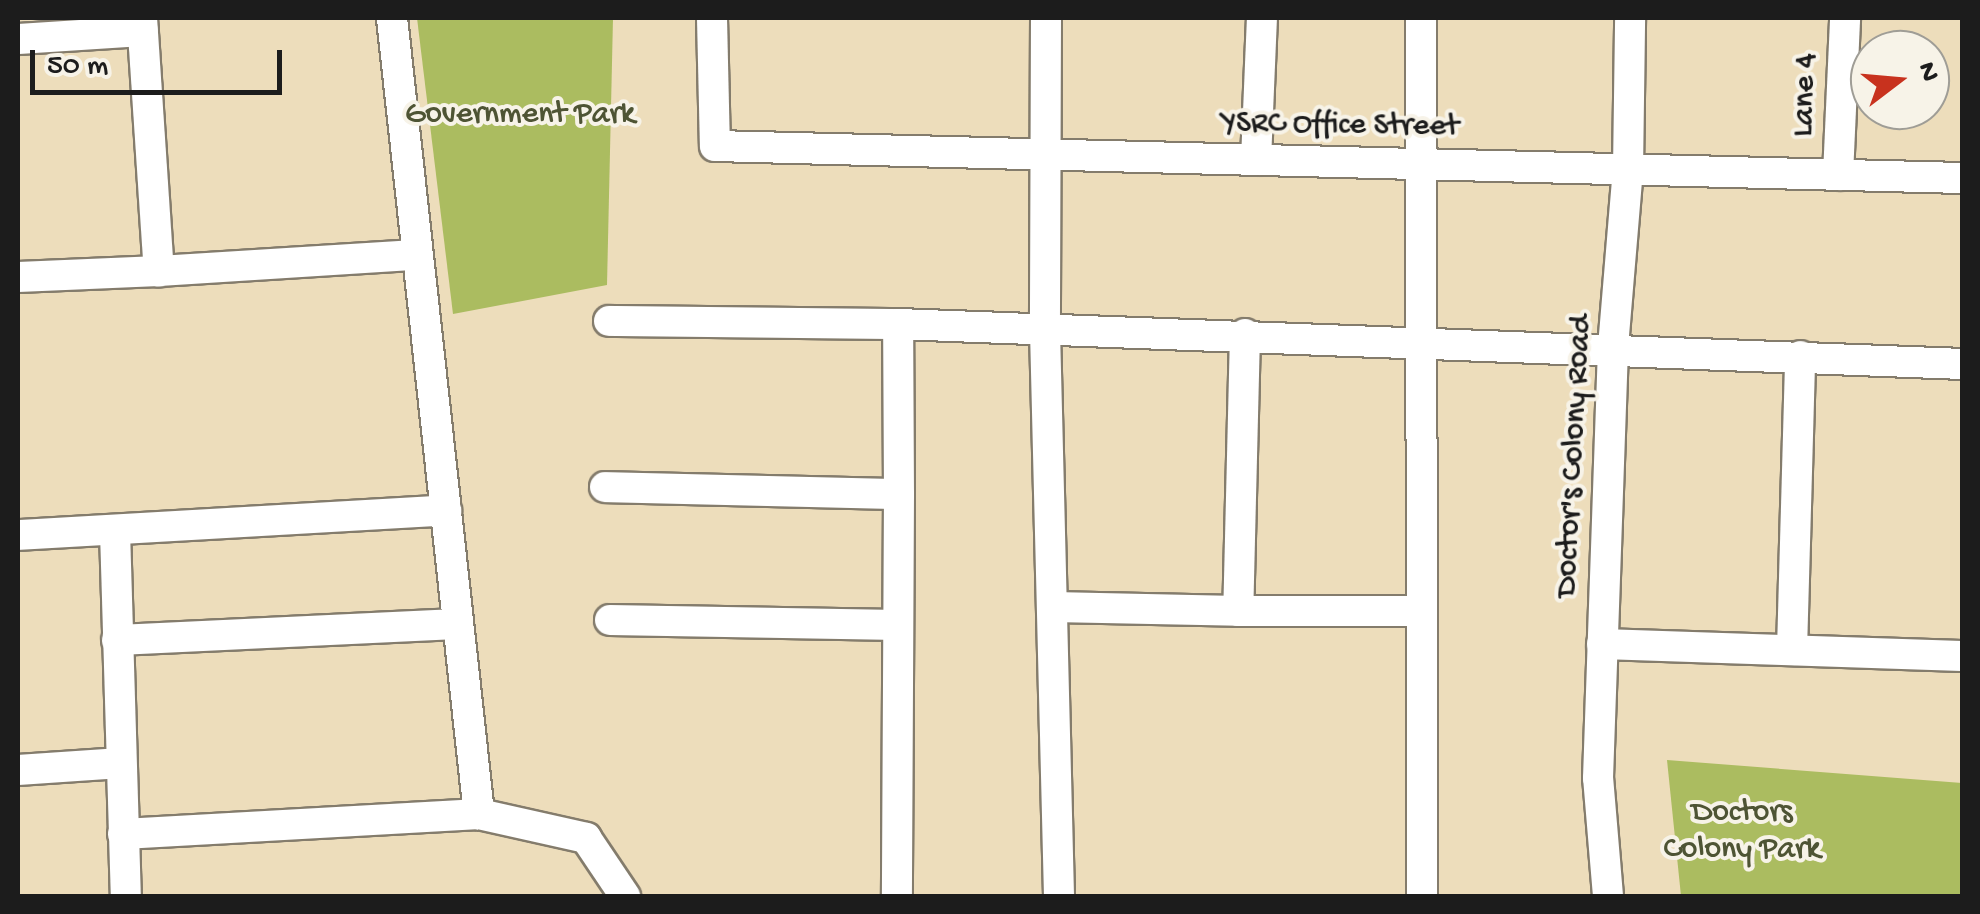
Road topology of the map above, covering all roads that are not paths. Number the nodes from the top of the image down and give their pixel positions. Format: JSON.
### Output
{"nodes":[{"id":1,"x":392,"y":18,"type":"edge"},
{"id":2,"x":712,"y":18,"type":"edge"},
{"id":3,"x":1046,"y":18,"type":"edge"},
{"id":4,"x":1262,"y":18,"type":"edge"},
{"id":5,"x":1421,"y":18,"type":"edge"},
{"id":6,"x":1630,"y":18,"type":"edge"},
{"id":7,"x":1844,"y":18,"type":"edge"},
{"id":8,"x":142,"y":24,"type":"edge"},
{"id":9,"x":18,"y":39,"type":"edge"},
{"id":10,"x":1044,"y":154,"type":"junction"},
{"id":11,"x":1256,"y":160,"type":"junction"},
{"id":12,"x":1420,"y":162,"type":"junction"},
{"id":13,"x":1628,"y":170,"type":"junction"},
{"id":14,"x":1838,"y":175,"type":"junction"},
{"id":15,"x":1962,"y":178,"type":"edge"},
{"id":16,"x":416,"y":255,"type":"junction"},
{"id":17,"x":160,"y":272,"type":"junction"},
{"id":18,"x":18,"y":277,"type":"edge"},
{"id":19,"x":609,"y":322,"type":"dead end"},
{"id":20,"x":898,"y":324,"type":"junction"},
{"id":21,"x":1045,"y":331,"type":"junction"},
{"id":22,"x":1245,"y":334,"type":"junction"},
{"id":23,"x":1420,"y":340,"type":"junction"},
{"id":24,"x":1613,"y":347,"type":"junction"},
{"id":25,"x":1800,"y":356,"type":"junction"},
{"id":26,"x":1962,"y":364,"type":"edge"},
{"id":27,"x":605,"y":487,"type":"dead end"},
{"id":28,"x":900,"y":494,"type":"junction"},
{"id":29,"x":446,"y":510,"type":"junction"},
{"id":30,"x":115,"y":531,"type":"junction"},
{"id":31,"x":18,"y":536,"type":"edge"},
{"id":32,"x":1053,"y":608,"type":"junction"},
{"id":33,"x":1238,"y":611,"type":"junction"},
{"id":34,"x":1418,"y":611,"type":"junction"},
{"id":35,"x":610,"y":620,"type":"dead end"},
{"id":36,"x":458,"y":624,"type":"junction"},
{"id":37,"x":898,"y":625,"type":"junction"},
{"id":38,"x":118,"y":640,"type":"junction"},
{"id":39,"x":1602,"y":644,"type":"junction"},
{"id":40,"x":1792,"y":650,"type":"junction"},
{"id":41,"x":1962,"y":656,"type":"edge"},
{"id":42,"x":121,"y":763,"type":"junction"},
{"id":43,"x":18,"y":770,"type":"edge"},
{"id":44,"x":479,"y":814,"type":"junction"},
{"id":45,"x":122,"y":834,"type":"junction"},
{"id":46,"x":126,"y":896,"type":"edge"},
{"id":47,"x":625,"y":896,"type":"edge"},
{"id":48,"x":896,"y":896,"type":"edge"},
{"id":49,"x":1060,"y":896,"type":"edge"},
{"id":50,"x":1422,"y":896,"type":"edge"},
{"id":51,"x":1608,"y":896,"type":"edge"}],
"edges":[{"from":1,"to":16,"type":"street"},
{"from":2,"to":10,"type":"street","name":"YSRC Office Street"},
{"from":3,"to":10,"type":"street"},
{"from":4,"to":11,"type":"street"},
{"from":5,"to":12,"type":"street"},
{"from":6,"to":13,"type":"street","name":"Doctor's Colony Road"},
{"from":7,"to":14,"type":"street","name":"Lane 4"},
{"from":8,"to":9,"type":"street"},
{"from":8,"to":17,"type":"street"},
{"from":10,"to":11,"type":"street","name":"YSRC Office Street"},
{"from":10,"to":21,"type":"street"},
{"from":11,"to":12,"type":"street","name":"YSRC Office Street"},
{"from":12,"to":13,"type":"street","name":"YSRC Office Street"},
{"from":12,"to":23,"type":"street"},
{"from":13,"to":14,"type":"street","name":"YSRC Office Street"},
{"from":13,"to":24,"type":"street","name":"Doctor's Colony Road"},
{"from":14,"to":15,"type":"street","name":"YSRC Office Street"},
{"from":16,"to":17,"type":"street"},
{"from":16,"to":29,"type":"street"},
{"from":17,"to":18,"type":"street"},
{"from":19,"to":20,"type":"street"},
{"from":20,"to":21,"type":"street"},
{"from":20,"to":28,"type":"street"},
{"from":21,"to":22,"type":"street"},
{"from":21,"to":32,"type":"street"},
{"from":22,"to":23,"type":"street"},
{"from":22,"to":33,"type":"street"},
{"from":23,"to":24,"type":"street"},
{"from":23,"to":34,"type":"street"},
{"from":24,"to":25,"type":"street"},
{"from":24,"to":39,"type":"street","name":"Doctor's Colony Road"},
{"from":25,"to":26,"type":"street"},
{"from":25,"to":40,"type":"street"},
{"from":27,"to":28,"type":"street"},
{"from":28,"to":37,"type":"street"},
{"from":29,"to":30,"type":"street"},
{"from":29,"to":36,"type":"street"},
{"from":30,"to":31,"type":"street"},
{"from":30,"to":38,"type":"street"},
{"from":32,"to":33,"type":"street"},
{"from":32,"to":49,"type":"street"},
{"from":33,"to":34,"type":"street"},
{"from":34,"to":50,"type":"street"},
{"from":35,"to":37,"type":"street"},
{"from":36,"to":38,"type":"street"},
{"from":36,"to":44,"type":"street"},
{"from":37,"to":48,"type":"street"},
{"from":38,"to":42,"type":"street"},
{"from":39,"to":40,"type":"street"},
{"from":39,"to":51,"type":"street","name":"Doctor's Colony Road"},
{"from":40,"to":41,"type":"street"},
{"from":42,"to":43,"type":"street"},
{"from":42,"to":45,"type":"street"},
{"from":44,"to":45,"type":"street"},
{"from":44,"to":47,"type":"street"},
{"from":45,"to":46,"type":"street"}]}
